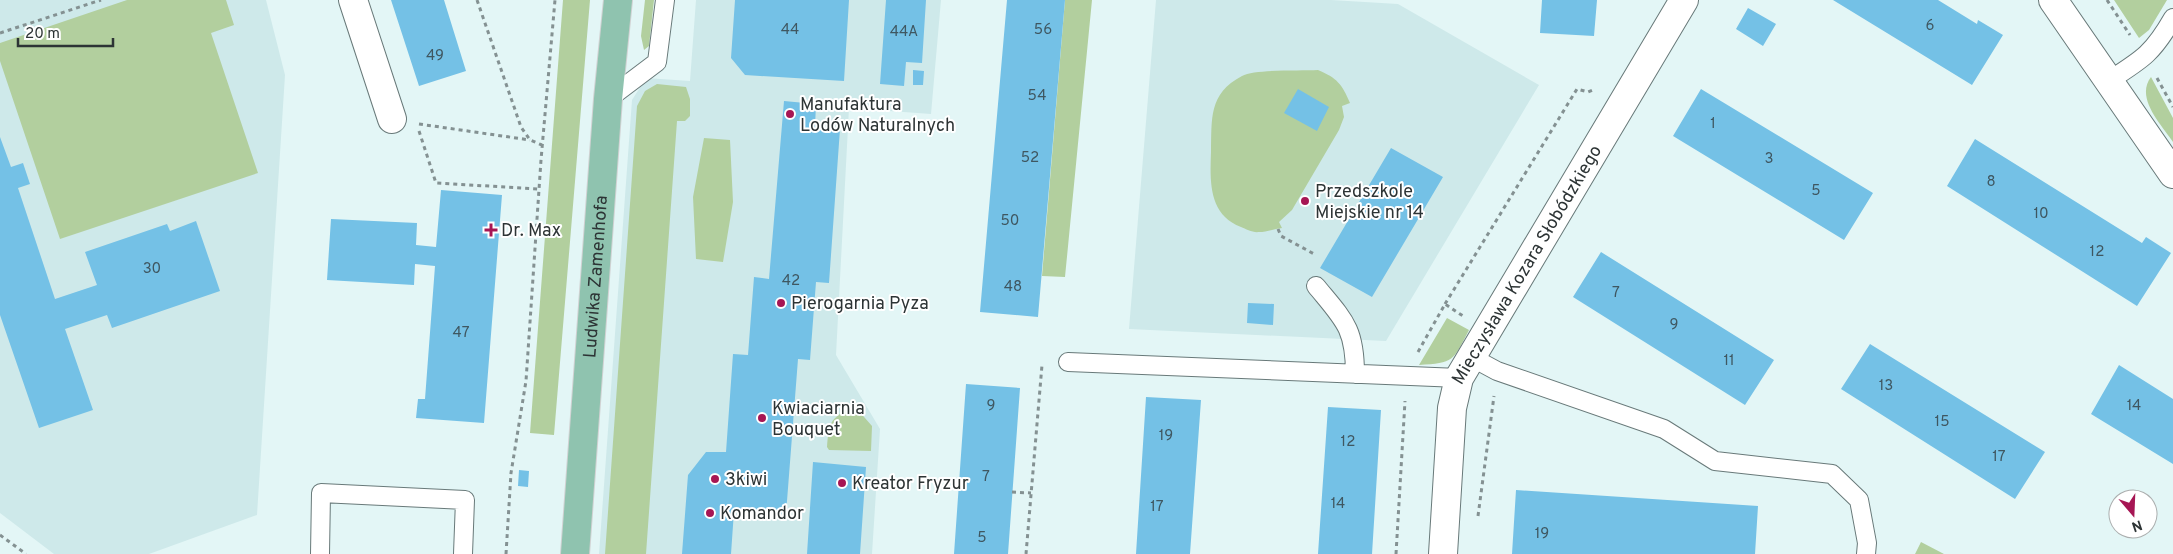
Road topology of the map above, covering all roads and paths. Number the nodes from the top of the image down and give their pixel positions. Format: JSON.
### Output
{"nodes":[{"id":1,"x":101,"y":0,"type":"edge"},
{"id":2,"x":353,"y":0,"type":"edge"},
{"id":3,"x":477,"y":0,"type":"edge"},
{"id":4,"x":554,"y":0,"type":"edge"},
{"id":5,"x":618,"y":0,"type":"edge"},
{"id":6,"x":665,"y":0,"type":"edge"},
{"id":7,"x":1684,"y":0,"type":"edge"},
{"id":8,"x":2052,"y":0,"type":"edge"},
{"id":9,"x":2173,"y":18,"type":"edge"},
{"id":10,"x":0,"y":34,"type":"edge"},
{"id":11,"x":2110,"y":80,"type":"junction"},
{"id":12,"x":1598,"y":89,"type":"dead end"},
{"id":13,"x":608,"y":99,"type":"junction"},
{"id":14,"x":392,"y":120,"type":"dead end"},
{"id":15,"x":530,"y":140,"type":"junction"},
{"id":16,"x":542,"y":145,"type":"junction"},
{"id":17,"x":2173,"y":174,"type":"edge"},
{"id":18,"x":539,"y":189,"type":"junction"},
{"id":19,"x":1278,"y":229,"type":"dead end"},
{"id":20,"x":1316,"y":255,"type":"dead end"},
{"id":21,"x":1316,"y":286,"type":"dead end"},
{"id":22,"x":1445,"y":304,"type":"junction"},
{"id":23,"x":1487,"y":331,"type":"junction"},
{"id":24,"x":1068,"y":362,"type":"joint"},
{"id":25,"x":1465,"y":368,"type":"junction"},
{"id":26,"x":1497,"y":371,"type":"junction"},
{"id":27,"x":1355,"y":374,"type":"junction"},
{"id":28,"x":1409,"y":376,"type":"junction"},
{"id":29,"x":1012,"y":492,"type":"dead end"},
{"id":30,"x":1031,"y":493,"type":"junction"},
{"id":31,"x":1477,"y":522,"type":"dead end"},
{"id":32,"x":0,"y":535,"type":"edge"},
{"id":33,"x":26,"y":554,"type":"edge"},
{"id":34,"x":320,"y":554,"type":"edge"},
{"id":35,"x":463,"y":554,"type":"edge"},
{"id":36,"x":506,"y":554,"type":"edge"},
{"id":37,"x":575,"y":554,"type":"edge"},
{"id":38,"x":1026,"y":554,"type":"edge"},
{"id":39,"x":1396,"y":554,"type":"edge"},
{"id":40,"x":1443,"y":554,"type":"edge"},
{"id":41,"x":1866,"y":554,"type":"edge"}],
"edges":[{"from":1,"to":10,"type":"path"},
{"from":2,"to":14,"type":"street"},
{"from":3,"to":15,"type":"path"},
{"from":4,"to":16,"type":"path"},
{"from":5,"to":13,"type":"main road","name":"Ludwika Zamenhofa"},
{"from":6,"to":13,"type":"lane"},
{"from":7,"to":23,"type":"street","name":"Mieczysława Kozara Słobódzkiego"},
{"from":8,"to":11,"type":"street"},
{"from":9,"to":11,"type":"lane"},
{"from":11,"to":17,"type":"street"},
{"from":12,"to":22,"type":"path"},
{"from":13,"to":37,"type":"main road","name":"Ludwika Zamenhofa"},
{"from":15,"to":16,"type":"path"},
{"from":15,"to":18,"type":"path"},
{"from":16,"to":18,"type":"path"},
{"from":18,"to":36,"type":"path"},
{"from":19,"to":20,"type":"path"},
{"from":21,"to":27,"type":"lane"},
{"from":22,"to":23,"type":"path"},
{"from":22,"to":28,"type":"path"},
{"from":23,"to":25,"type":"street","name":"Mieczysława Kozara Słobódzkiego"},
{"from":24,"to":27,"type":"lane"},
{"from":24,"to":30,"type":"path"},
{"from":25,"to":26,"type":"lane"},
{"from":25,"to":28,"type":"lane"},
{"from":25,"to":40,"type":"street","name":"Mieczysława Kozara Słobódzkiego"},
{"from":26,"to":31,"type":"path"},
{"from":26,"to":41,"type":"lane"},
{"from":27,"to":28,"type":"lane"},
{"from":28,"to":39,"type":"path"},
{"from":29,"to":30,"type":"path"},
{"from":30,"to":38,"type":"path"},
{"from":32,"to":33,"type":"path"},
{"from":34,"to":35,"type":"lane"}]}
